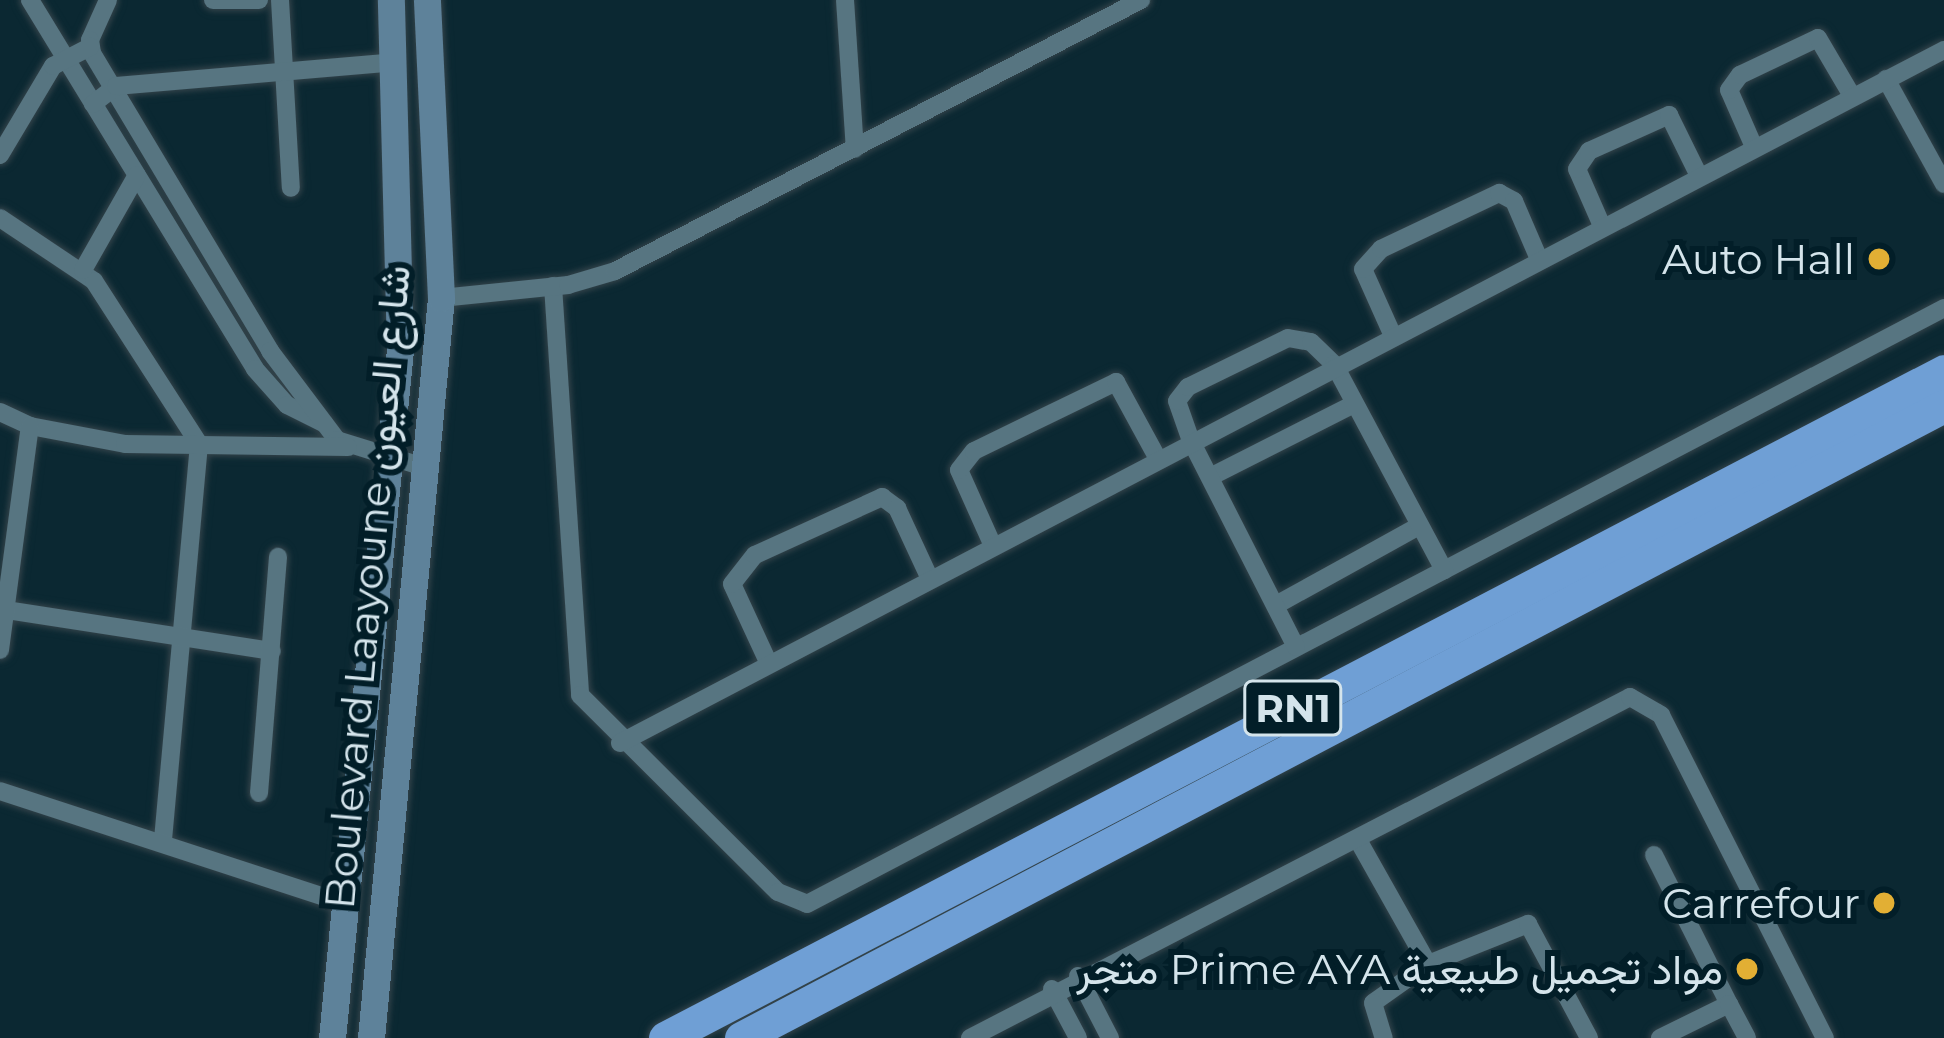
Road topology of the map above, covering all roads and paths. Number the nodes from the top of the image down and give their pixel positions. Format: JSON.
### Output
{"nodes":[{"id":1,"x":30,"y":0,"type":"edge"},
{"id":2,"x":108,"y":0,"type":"edge"},
{"id":3,"x":212,"y":0,"type":"edge"},
{"id":4,"x":259,"y":0,"type":"edge"},
{"id":5,"x":280,"y":0,"type":"edge"},
{"id":6,"x":391,"y":0,"type":"edge"},
{"id":7,"x":427,"y":0,"type":"edge"},
{"id":8,"x":845,"y":0,"type":"edge"},
{"id":9,"x":1141,"y":0,"type":"edge"},
{"id":10,"x":89,"y":47,"type":"junction"},
{"id":11,"x":1944,"y":50,"type":"edge"},
{"id":12,"x":61,"y":58,"type":"junction"},
{"id":13,"x":394,"y":62,"type":"junction"},
{"id":14,"x":288,"y":68,"type":"junction"},
{"id":15,"x":1886,"y":79,"type":"junction"},
{"id":16,"x":116,"y":86,"type":"junction"},
{"id":17,"x":1852,"y":96,"type":"junction"},
{"id":18,"x":94,"y":104,"type":"junction"},
{"id":19,"x":1754,"y":147,"type":"junction"},
{"id":20,"x":855,"y":149,"type":"junction"},
{"id":21,"x":0,"y":155,"type":"edge"},
{"id":22,"x":137,"y":175,"type":"junction"},
{"id":23,"x":1699,"y":176,"type":"junction"},
{"id":24,"x":1944,"y":184,"type":"edge"},
{"id":25,"x":291,"y":188,"type":"dead end"},
{"id":26,"x":0,"y":218,"type":"edge"},
{"id":27,"x":1602,"y":226,"type":"junction"},
{"id":28,"x":1539,"y":259,"type":"junction"},
{"id":29,"x":83,"y":270,"type":"junction"},
{"id":30,"x":553,"y":286,"type":"junction"},
{"id":31,"x":440,"y":298,"type":"junction"},
{"id":32,"x":1944,"y":308,"type":"edge"},
{"id":33,"x":1393,"y":336,"type":"junction"},
{"id":34,"x":1334,"y":364,"type":"junction"},
{"id":35,"x":1939,"y":382,"type":"edge"},
{"id":36,"x":1354,"y":404,"type":"junction"},
{"id":37,"x":0,"y":412,"type":"edge"},
{"id":38,"x":30,"y":426,"type":"junction"},
{"id":39,"x":331,"y":426,"type":"junction"},
{"id":40,"x":1191,"y":441,"type":"junction"},
{"id":41,"x":199,"y":444,"type":"junction"},
{"id":42,"x":348,"y":447,"type":"junction"},
{"id":43,"x":1158,"y":459,"type":"junction"},
{"id":44,"x":392,"y":463,"type":"junction"},
{"id":45,"x":427,"y":467,"type":"junction"},
{"id":46,"x":1210,"y":477,"type":"junction"},
{"id":47,"x":1419,"y":526,"type":"junction"},
{"id":48,"x":993,"y":546,"type":"junction"},
{"id":49,"x":278,"y":557,"type":"dead end"},
{"id":50,"x":1444,"y":570,"type":"junction"},
{"id":51,"x":930,"y":579,"type":"junction"},
{"id":52,"x":1276,"y":605,"type":"junction"},
{"id":53,"x":2,"y":610,"type":"edge"},
{"id":54,"x":184,"y":636,"type":"junction"},
{"id":55,"x":1296,"y":646,"type":"junction"},
{"id":56,"x":0,"y":650,"type":"edge"},
{"id":57,"x":272,"y":651,"type":"junction"},
{"id":58,"x":769,"y":664,"type":"junction"},
{"id":59,"x":620,"y":743,"type":"junction"},
{"id":60,"x":0,"y":791,"type":"edge"},
{"id":61,"x":259,"y":793,"type":"dead end"},
{"id":62,"x":1358,"y":840,"type":"junction"},
{"id":63,"x":164,"y":841,"type":"junction"},
{"id":64,"x":1654,"y":855,"type":"dead end"},
{"id":65,"x":349,"y":905,"type":"junction"},
{"id":66,"x":1428,"y":964,"type":"junction"},
{"id":67,"x":1078,"y":976,"type":"junction"},
{"id":68,"x":1052,"y":989,"type":"junction"},
{"id":69,"x":1730,"y":1004,"type":"junction"},
{"id":70,"x":332,"y":1038,"type":"edge"},
{"id":71,"x":371,"y":1038,"type":"edge"},
{"id":72,"x":665,"y":1038,"type":"edge"},
{"id":73,"x":741,"y":1038,"type":"edge"},
{"id":74,"x":970,"y":1038,"type":"edge"},
{"id":75,"x":1078,"y":1038,"type":"edge"},
{"id":76,"x":1110,"y":1038,"type":"edge"},
{"id":77,"x":1384,"y":1038,"type":"edge"},
{"id":78,"x":1589,"y":1038,"type":"edge"},
{"id":79,"x":1660,"y":1038,"type":"edge"},
{"id":80,"x":1748,"y":1038,"type":"edge"},
{"id":81,"x":1825,"y":1038,"type":"edge"}],
"edges":[{"from":1,"to":12,"type":"street"},
{"from":2,"to":10,"type":"street"},
{"from":3,"to":4,"type":"street"},
{"from":5,"to":14,"type":"street"},
{"from":6,"to":13,"type":"street","name":"Boulevard Laayoune شارع العيون"},
{"from":7,"to":31,"type":"street","name":"Boulevard Laayoune شارع العيون"},
{"from":8,"to":20,"type":"street"},
{"from":9,"to":20,"type":"street"},
{"from":10,"to":12,"type":"street"},
{"from":10,"to":16,"type":"street"},
{"from":11,"to":15,"type":"street"},
{"from":12,"to":18,"type":"street"},
{"from":12,"to":21,"type":"street"},
{"from":13,"to":14,"type":"street"},
{"from":13,"to":44,"type":"street","name":"Boulevard Laayoune شارع العيون"},
{"from":14,"to":16,"type":"street"},
{"from":14,"to":25,"type":"street"},
{"from":15,"to":17,"type":"street"},
{"from":15,"to":24,"type":"street"},
{"from":16,"to":18,"type":"street"},
{"from":16,"to":39,"type":"street"},
{"from":17,"to":19,"type":"street"},
{"from":17,"to":19,"type":"street"},
{"from":18,"to":22,"type":"street"},
{"from":19,"to":23,"type":"street"},
{"from":20,"to":30,"type":"street"},
{"from":22,"to":29,"type":"street"},
{"from":22,"to":39,"type":"street"},
{"from":23,"to":27,"type":"street"},
{"from":23,"to":27,"type":"street"},
{"from":26,"to":29,"type":"street"},
{"from":27,"to":28,"type":"street"},
{"from":28,"to":33,"type":"street"},
{"from":28,"to":33,"type":"street"},
{"from":29,"to":41,"type":"street"},
{"from":30,"to":31,"type":"street"},
{"from":30,"to":59,"type":"street"},
{"from":31,"to":45,"type":"street","name":"Boulevard Laayoune شارع العيون"},
{"from":32,"to":50,"type":"street"},
{"from":33,"to":34,"type":"street"},
{"from":34,"to":36,"type":"street"},
{"from":34,"to":40,"type":"street"},
{"from":34,"to":40,"type":"street"},
{"from":35,"to":72,"type":"highway","number":"RN1"},
{"from":35,"to":73,"type":"highway","number":"RN1"},
{"from":36,"to":46,"type":"street"},
{"from":36,"to":47,"type":"street"},
{"from":37,"to":38,"type":"street"},
{"from":38,"to":41,"type":"street"},
{"from":38,"to":53,"type":"street"},
{"from":39,"to":42,"type":"street"},
{"from":40,"to":43,"type":"street"},
{"from":40,"to":46,"type":"street"},
{"from":41,"to":42,"type":"street"},
{"from":41,"to":54,"type":"street"},
{"from":42,"to":44,"type":"street"},
{"from":43,"to":48,"type":"street"},
{"from":43,"to":48,"type":"street"},
{"from":44,"to":45,"type":"street"},
{"from":44,"to":65,"type":"street","name":"Boulevard Laayoune شارع العيون"},
{"from":45,"to":71,"type":"street","name":"Boulevard Laayoune شارع العيون"},
{"from":46,"to":52,"type":"street"},
{"from":47,"to":50,"type":"street"},
{"from":47,"to":52,"type":"street"},
{"from":48,"to":51,"type":"street"},
{"from":49,"to":57,"type":"street"},
{"from":50,"to":55,"type":"street"},
{"from":51,"to":58,"type":"street"},
{"from":51,"to":58,"type":"street"},
{"from":52,"to":55,"type":"street"},
{"from":53,"to":54,"type":"street"},
{"from":53,"to":56,"type":"street"},
{"from":54,"to":57,"type":"street"},
{"from":54,"to":63,"type":"street"},
{"from":55,"to":59,"type":"street"},
{"from":57,"to":61,"type":"street"},
{"from":58,"to":59,"type":"street"},
{"from":60,"to":63,"type":"street"},
{"from":62,"to":66,"type":"street"},
{"from":62,"to":67,"type":"street"},
{"from":62,"to":81,"type":"street"},
{"from":63,"to":65,"type":"street"},
{"from":64,"to":69,"type":"street"},
{"from":65,"to":70,"type":"street","name":"Boulevard Laayoune شارع العيون"},
{"from":66,"to":77,"type":"street"},
{"from":66,"to":78,"type":"street"},
{"from":67,"to":68,"type":"street"},
{"from":67,"to":76,"type":"street"},
{"from":68,"to":74,"type":"street"},
{"from":68,"to":75,"type":"street"},
{"from":69,"to":79,"type":"street"},
{"from":69,"to":80,"type":"street"}]}
